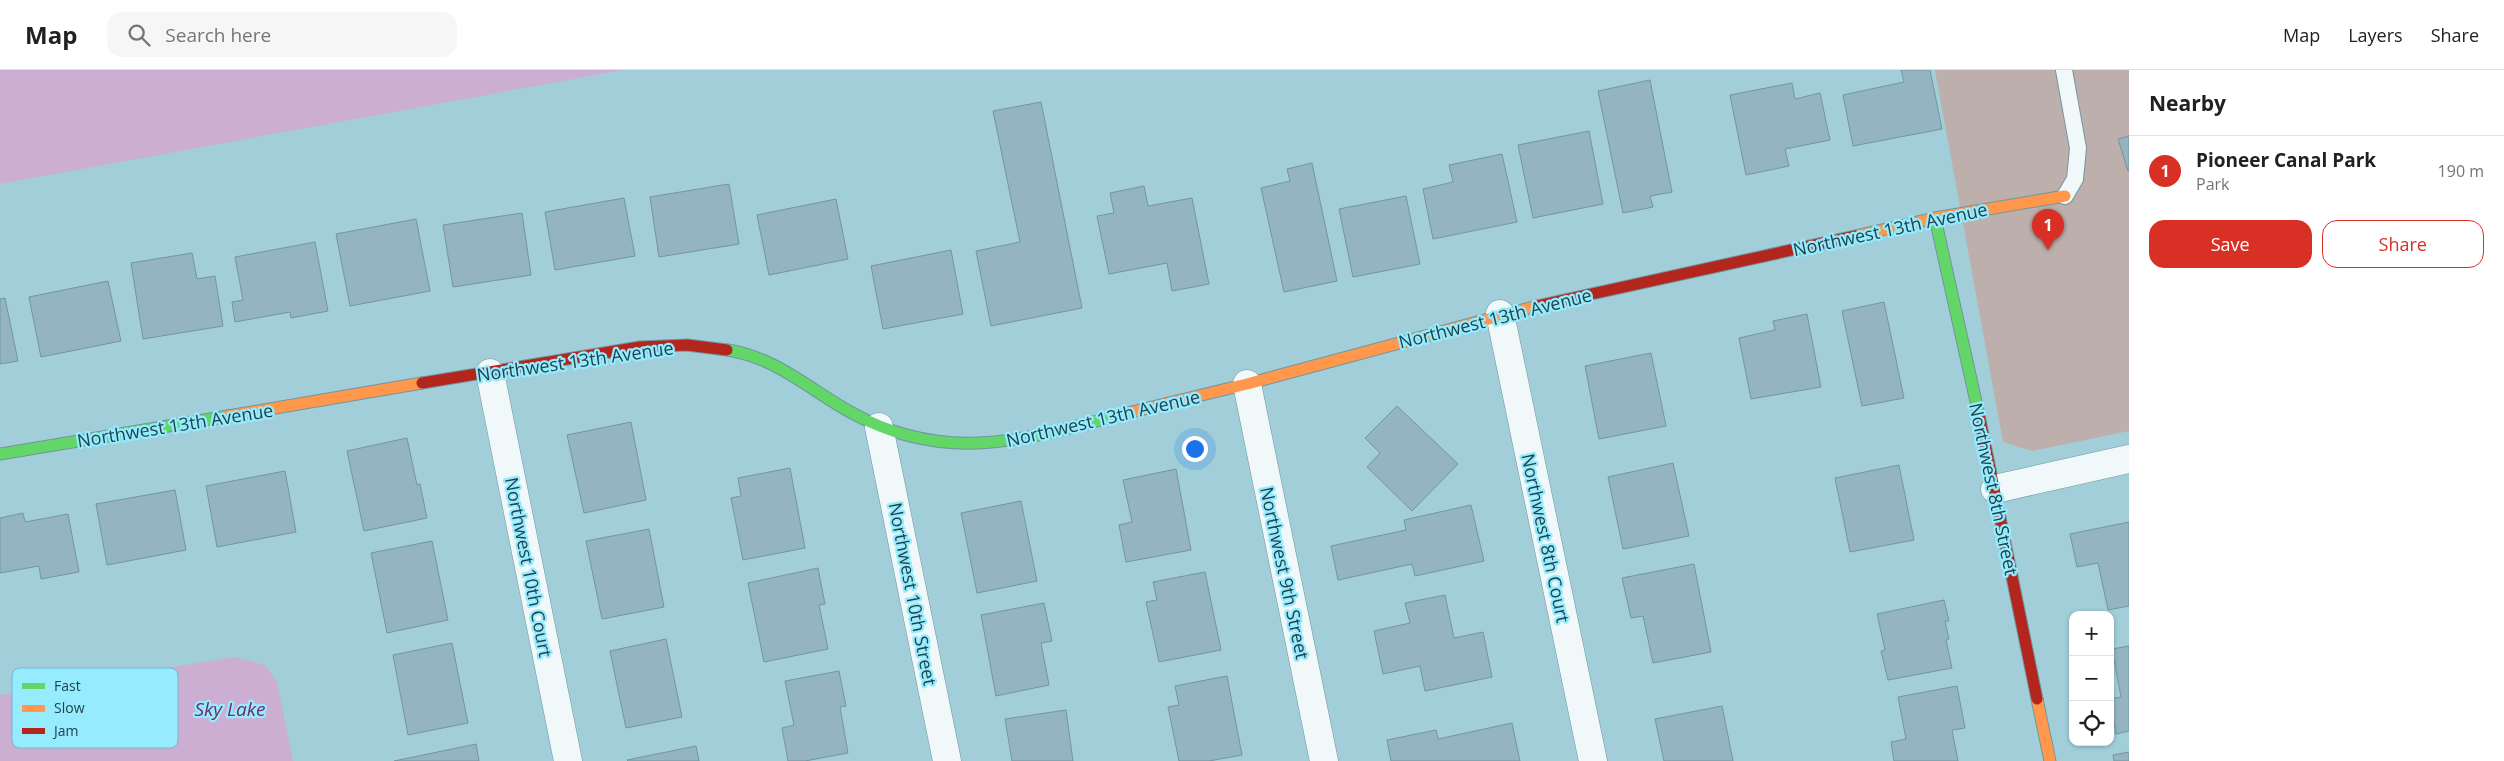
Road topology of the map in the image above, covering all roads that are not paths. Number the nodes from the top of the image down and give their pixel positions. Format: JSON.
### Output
{"nodes":[{"id":1,"x":2064,"y":70,"type":"edge"},
{"id":2,"x":2064,"y":196,"type":"joint"},
{"id":3,"x":1935,"y":218,"type":"junction"},
{"id":4,"x":1500,"y":314,"type":"junction"},
{"id":5,"x":490,"y":373,"type":"junction"},
{"id":6,"x":1247,"y":384,"type":"junction"},
{"id":7,"x":879,"y":426,"type":"junction"},
{"id":8,"x":0,"y":454,"type":"edge"},
{"id":9,"x":2129,"y":459,"type":"edge"},
{"id":10,"x":1995,"y":489,"type":"junction"},
{"id":11,"x":568,"y":761,"type":"edge"},
{"id":12,"x":947,"y":761,"type":"edge"},
{"id":13,"x":1324,"y":761,"type":"edge"},
{"id":14,"x":1593,"y":761,"type":"edge"},
{"id":15,"x":2050,"y":761,"type":"edge"}],
"edges":[{"from":1,"to":2,"type":"lane"},
{"from":2,"to":3,"type":"street","name":"Northwest 13th Avenue"},
{"from":3,"to":4,"type":"street","name":"Northwest 13th Avenue"},
{"from":3,"to":10,"type":"street","name":"Northwest 8th Street"},
{"from":4,"to":6,"type":"street","name":"Northwest 13th Avenue"},
{"from":4,"to":14,"type":"street","name":"Northwest 8th Court"},
{"from":5,"to":7,"type":"street","name":"Northwest 13th Avenue"},
{"from":5,"to":8,"type":"street","name":"Northwest 13th Avenue"},
{"from":5,"to":11,"type":"street","name":"Northwest 10th Court"},
{"from":6,"to":7,"type":"street","name":"Northwest 13th Avenue"},
{"from":6,"to":13,"type":"street","name":"Northwest 9th Street"},
{"from":7,"to":12,"type":"street","name":"Northwest 10th Street"},
{"from":9,"to":10,"type":"street"},
{"from":10,"to":15,"type":"street","name":"Northwest 8th Street"}]}
